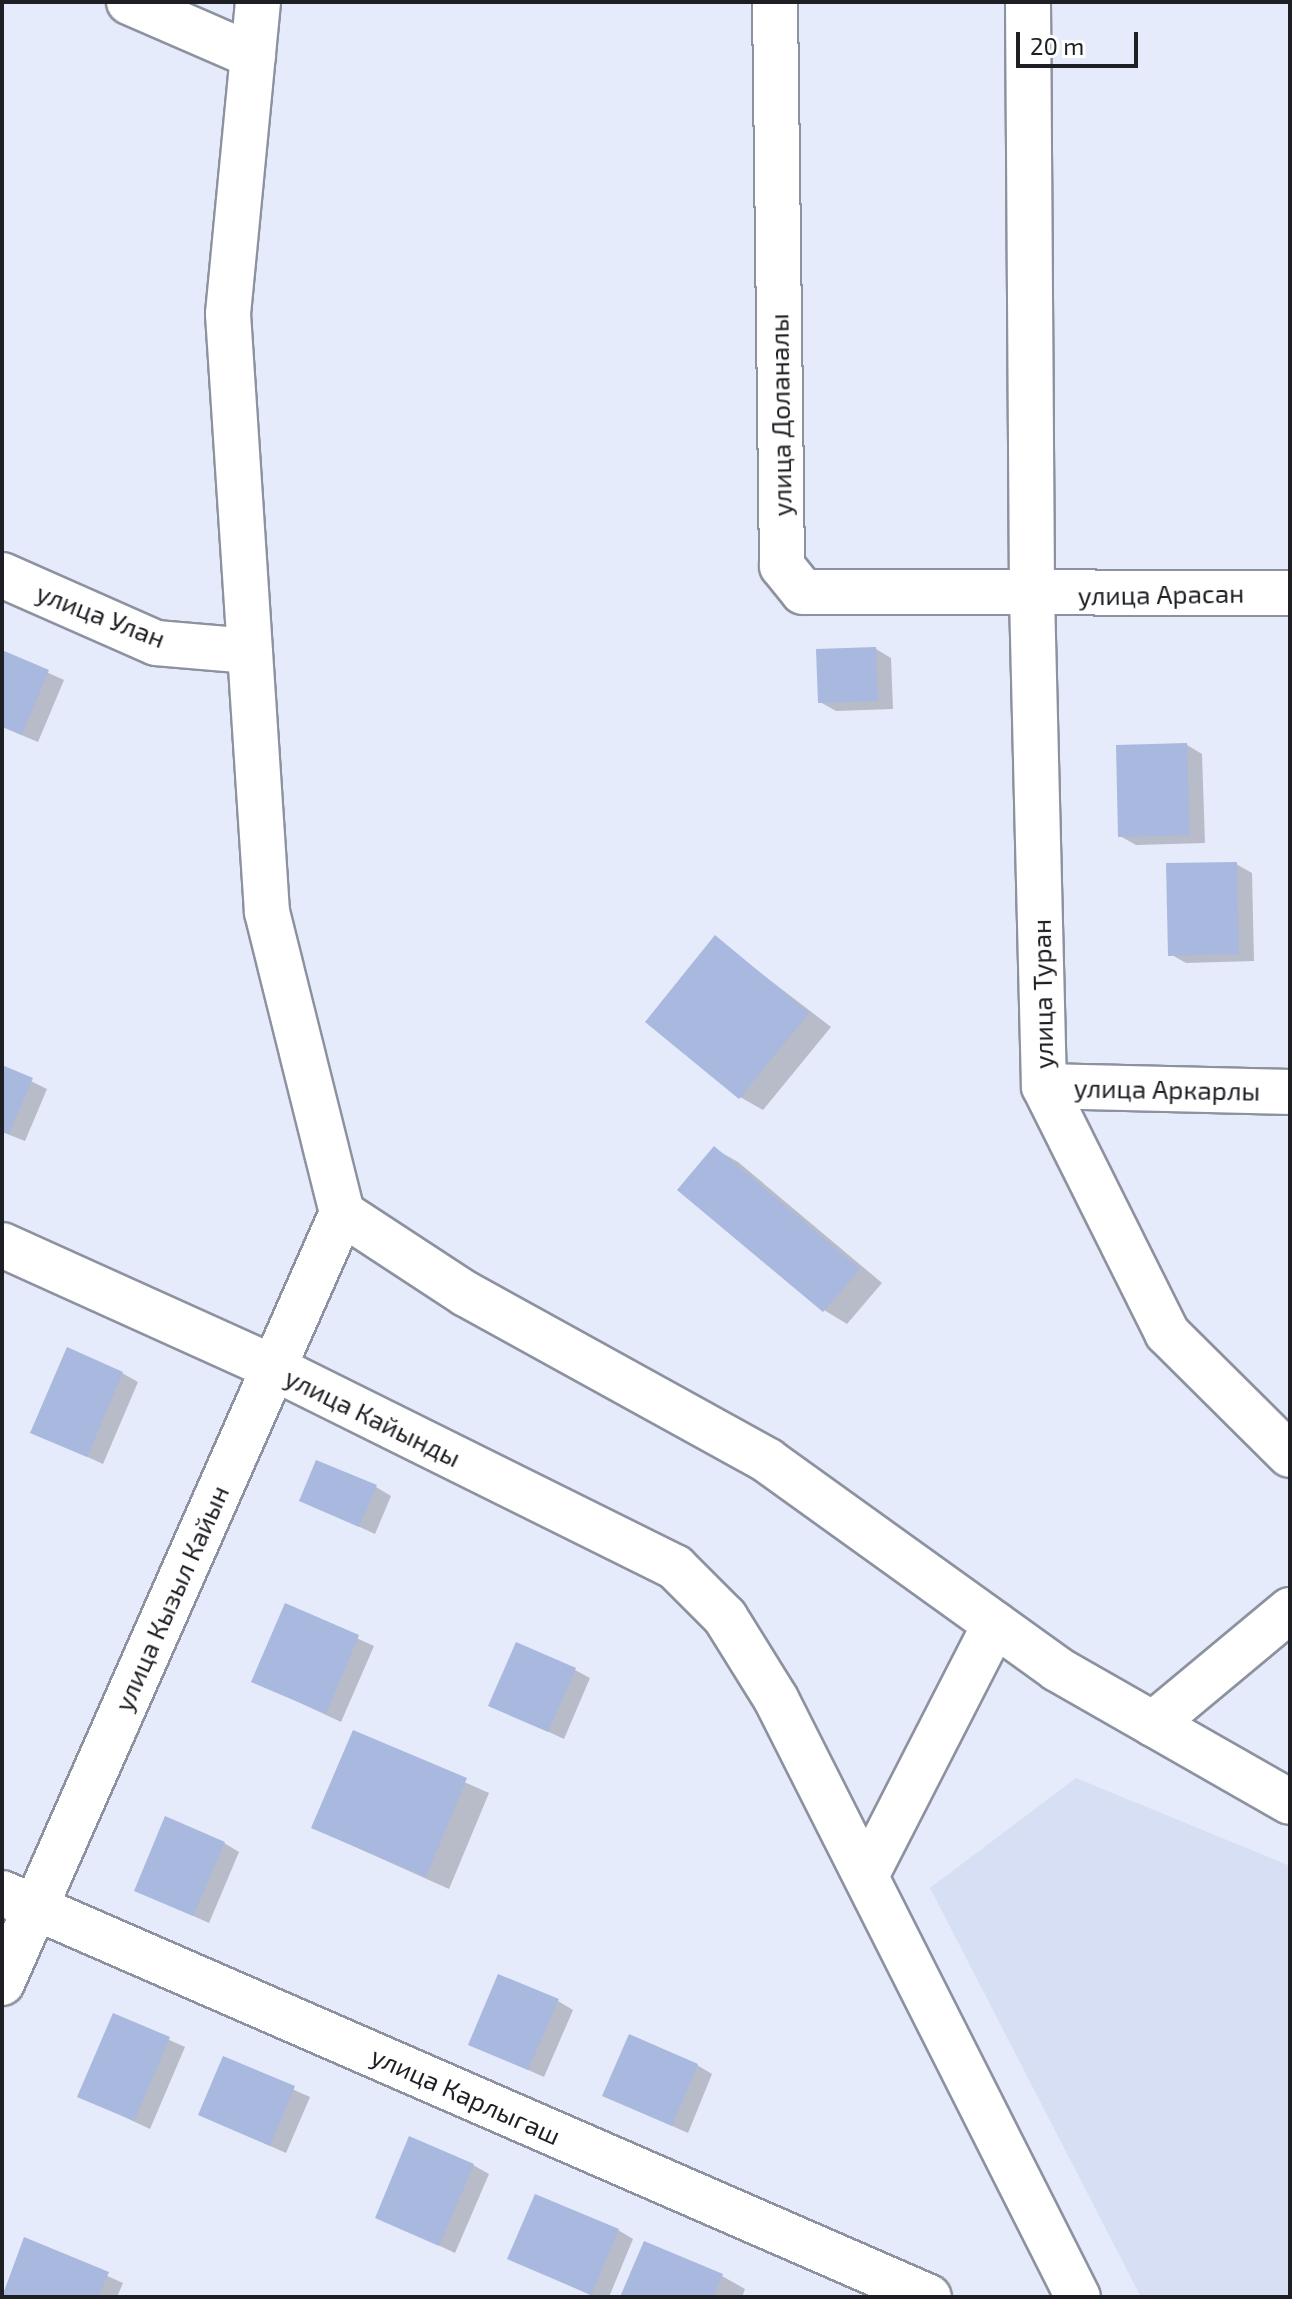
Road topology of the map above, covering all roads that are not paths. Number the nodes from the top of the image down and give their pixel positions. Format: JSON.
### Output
{"nodes":[{"id":1,"x":129,"y":2,"type":"edge"},
{"id":2,"x":258,"y":2,"type":"edge"},
{"id":3,"x":775,"y":2,"type":"edge"},
{"id":4,"x":1028,"y":2,"type":"edge"},
{"id":5,"x":253,"y":56,"type":"junction"},
{"id":6,"x":2,"y":575,"type":"edge"},
{"id":7,"x":1290,"y":593,"type":"edge"},
{"id":8,"x":1032,"y":596,"type":"junction"},
{"id":9,"x":250,"y":651,"type":"junction"},
{"id":10,"x":1044,"y":1086,"type":"junction"},
{"id":11,"x":1290,"y":1092,"type":"edge"},
{"id":12,"x":342,"y":1213,"type":"junction"},
{"id":13,"x":2,"y":1245,"type":"edge"},
{"id":14,"x":272,"y":1367,"type":"junction"},
{"id":15,"x":1290,"y":1455,"type":"edge"},
{"id":16,"x":1290,"y":1610,"type":"edge"},
{"id":17,"x":995,"y":1624,"type":"junction"},
{"id":18,"x":1153,"y":1724,"type":"junction"},
{"id":19,"x":1290,"y":1802,"type":"edge"},
{"id":20,"x":866,"y":1876,"type":"junction"},
{"id":21,"x":19,"y":1900,"type":"edge"},
{"id":22,"x":2,"y":1983,"type":"edge"},
{"id":23,"x":929,"y":2297,"type":"edge"},
{"id":24,"x":1078,"y":2297,"type":"edge"}],
"edges":[{"from":1,"to":5,"type":"street"},
{"from":2,"to":5,"type":"street"},
{"from":3,"to":8,"type":"street","name":"улица Доланалы"},
{"from":4,"to":8,"type":"street","name":"улица Туран"},
{"from":5,"to":9,"type":"street"},
{"from":6,"to":9,"type":"street","name":"улица Улан"},
{"from":7,"to":8,"type":"street","name":"улица Арасан"},
{"from":8,"to":10,"type":"street","name":"улица Туран"},
{"from":9,"to":12,"type":"street"},
{"from":10,"to":11,"type":"street","name":"улица Аркарлы"},
{"from":10,"to":15,"type":"street","name":"улица Туран"},
{"from":12,"to":14,"type":"street","name":"улица Кызыл Кайын"},
{"from":12,"to":17,"type":"street"},
{"from":13,"to":14,"type":"street","name":"улица Кайынды"},
{"from":14,"to":20,"type":"street","name":"улица Кайынды"},
{"from":14,"to":21,"type":"street","name":"улица Кызыл Кайын"},
{"from":16,"to":18,"type":"street"},
{"from":17,"to":18,"type":"street"},
{"from":17,"to":20,"type":"street"},
{"from":18,"to":19,"type":"street"},
{"from":20,"to":24,"type":"street","name":"улица Кайынды"},
{"from":21,"to":22,"type":"street","name":"улица Кызыл Кайын"},
{"from":21,"to":23,"type":"street","name":"улица Карлыгаш"}]}
